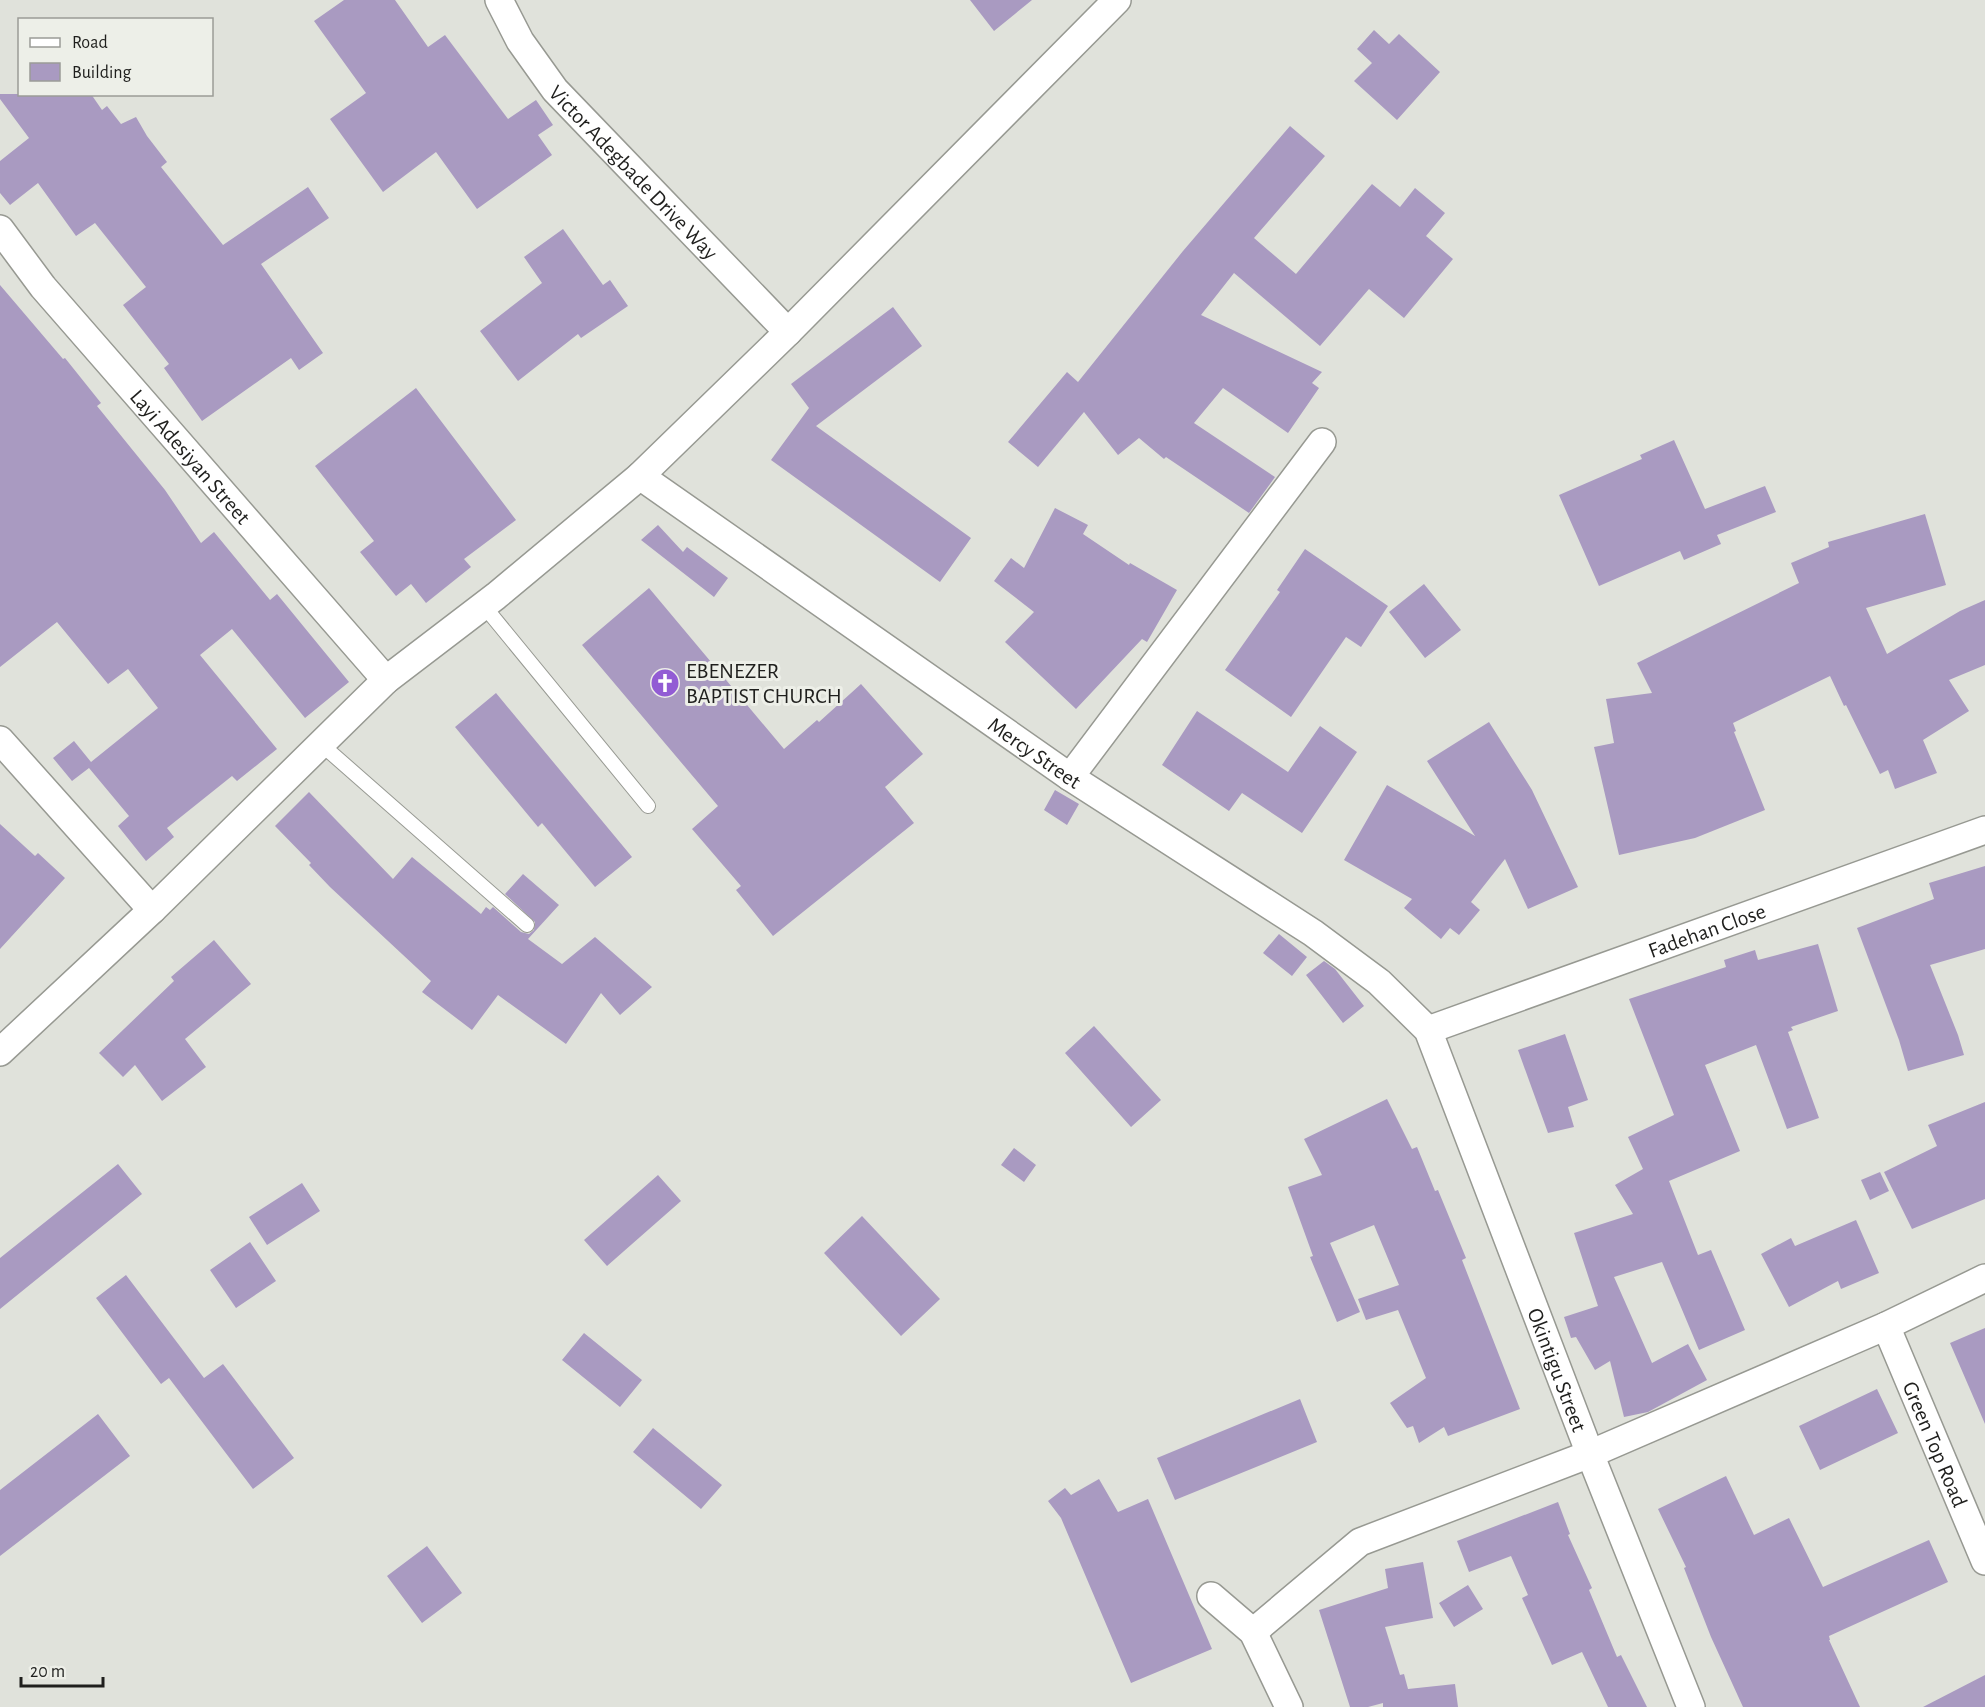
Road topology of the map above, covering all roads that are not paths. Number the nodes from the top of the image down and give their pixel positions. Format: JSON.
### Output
{"nodes":[{"id":1,"x":499,"y":0,"type":"edge"},
{"id":2,"x":1117,"y":0,"type":"edge"},
{"id":3,"x":0,"y":229,"type":"edge"},
{"id":4,"x":788,"y":332,"type":"junction"},
{"id":5,"x":1322,"y":442,"type":"dead end"},
{"id":6,"x":640,"y":476,"type":"junction"},
{"id":7,"x":484,"y":606,"type":"junction"},
{"id":8,"x":386,"y":680,"type":"junction"},
{"id":9,"x":0,"y":740,"type":"edge"},
{"id":10,"x":321,"y":744,"type":"junction"},
{"id":11,"x":1070,"y":777,"type":"junction"},
{"id":12,"x":648,"y":806,"type":"dead end"},
{"id":13,"x":1985,"y":830,"type":"edge"},
{"id":14,"x":152,"y":910,"type":"junction"},
{"id":15,"x":527,"y":925,"type":"dead end"},
{"id":16,"x":1428,"y":1030,"type":"junction"},
{"id":17,"x":0,"y":1052,"type":"edge"},
{"id":18,"x":1985,"y":1278,"type":"edge"},
{"id":19,"x":1886,"y":1326,"type":"junction"},
{"id":20,"x":1590,"y":1454,"type":"junction"},
{"id":21,"x":1985,"y":1561,"type":"edge"},
{"id":22,"x":1211,"y":1596,"type":"dead end"},
{"id":23,"x":1253,"y":1632,"type":"junction"},
{"id":24,"x":1289,"y":1707,"type":"edge"},
{"id":25,"x":1691,"y":1707,"type":"edge"}],
"edges":[{"from":1,"to":4,"type":"street","name":"Victor Adegbade Drive Way"},
{"from":2,"to":4,"type":"street"},
{"from":3,"to":8,"type":"street","name":"Layi Adesiyan Street"},
{"from":4,"to":6,"type":"street"},
{"from":5,"to":11,"type":"street"},
{"from":6,"to":7,"type":"street"},
{"from":6,"to":11,"type":"street","name":"Mercy Street"},
{"from":7,"to":8,"type":"street"},
{"from":7,"to":12,"type":"lane"},
{"from":8,"to":10,"type":"street"},
{"from":9,"to":14,"type":"street"},
{"from":10,"to":14,"type":"street"},
{"from":10,"to":15,"type":"lane"},
{"from":11,"to":16,"type":"street","name":"Mercy Street"},
{"from":13,"to":16,"type":"street","name":"Fadehan Close"},
{"from":14,"to":17,"type":"street"},
{"from":16,"to":20,"type":"street","name":"Okintigu Street"},
{"from":18,"to":19,"type":"street"},
{"from":19,"to":20,"type":"street"},
{"from":19,"to":21,"type":"street","name":"Green Top Road"},
{"from":20,"to":23,"type":"street"},
{"from":20,"to":25,"type":"street","name":"Okintigu Street"},
{"from":22,"to":23,"type":"street"},
{"from":23,"to":24,"type":"street"}]}
